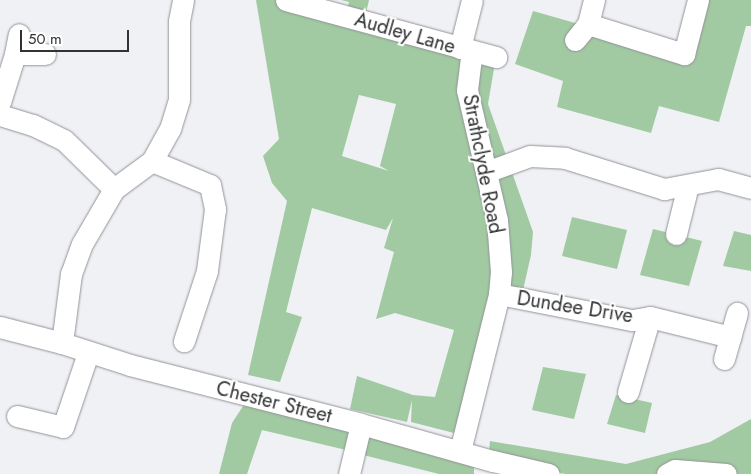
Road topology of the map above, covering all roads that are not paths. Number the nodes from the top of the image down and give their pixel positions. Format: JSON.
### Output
{"nodes":[{"id":1,"x":183,"y":0,"type":"edge"},
{"id":2,"x":286,"y":0,"type":"edge"},
{"id":3,"x":472,"y":0,"type":"edge"},
{"id":4,"x":594,"y":0,"type":"edge"},
{"id":5,"x":698,"y":0,"type":"edge"},
{"id":6,"x":588,"y":24,"type":"junction"},
{"id":7,"x":574,"y":40,"type":"dead end"},
{"id":8,"x":466,"y":50,"type":"junction"},
{"id":9,"x":44,"y":54,"type":"dead end"},
{"id":10,"x":496,"y":57,"type":"dead end"},
{"id":11,"x":0,"y":102,"type":"edge"},
{"id":12,"x":0,"y":115,"type":"edge"},
{"id":13,"x":152,"y":161,"type":"junction"},
{"id":14,"x":486,"y":172,"type":"junction"},
{"id":15,"x":688,"y":185,"type":"junction"},
{"id":16,"x":751,"y":188,"type":"edge"},
{"id":17,"x":114,"y":189,"type":"junction"},
{"id":18,"x":676,"y":234,"type":"dead end"},
{"id":19,"x":499,"y":294,"type":"junction"},
{"id":20,"x":737,"y":313,"type":"dead end"},
{"id":21,"x":650,"y":317,"type":"junction"},
{"id":22,"x":0,"y":327,"type":"edge"},
{"id":23,"x":731,"y":336,"type":"junction"},
{"id":24,"x":184,"y":341,"type":"dead end"},
{"id":25,"x":62,"y":343,"type":"junction"},
{"id":26,"x":88,"y":352,"type":"junction"},
{"id":27,"x":724,"y":359,"type":"dead end"},
{"id":28,"x":628,"y":392,"type":"dead end"},
{"id":29,"x":17,"y":416,"type":"dead end"},
{"id":30,"x":361,"y":424,"type":"junction"},
{"id":31,"x":460,"y":451,"type":"junction"},
{"id":32,"x":349,"y":474,"type":"edge"},
{"id":33,"x":549,"y":474,"type":"edge"},
{"id":34,"x":667,"y":474,"type":"edge"},
{"id":35,"x":726,"y":474,"type":"edge"}],
"edges":[{"from":1,"to":13,"type":"street"},
{"from":2,"to":8,"type":"street","name":"Audley Lane"},
{"from":3,"to":8,"type":"street","name":"Strathclyde Road"},
{"from":4,"to":6,"type":"street"},
{"from":5,"to":6,"type":"street"},
{"from":6,"to":7,"type":"street"},
{"from":8,"to":10,"type":"street","name":"Audley Lane"},
{"from":8,"to":14,"type":"street","name":"Strathclyde Road"},
{"from":9,"to":11,"type":"street"},
{"from":12,"to":17,"type":"street"},
{"from":13,"to":17,"type":"street"},
{"from":13,"to":24,"type":"street"},
{"from":14,"to":15,"type":"street"},
{"from":14,"to":19,"type":"street","name":"Strathclyde Road"},
{"from":15,"to":16,"type":"street"},
{"from":15,"to":18,"type":"street"},
{"from":17,"to":25,"type":"street"},
{"from":19,"to":21,"type":"street","name":"Dundee Drive"},
{"from":19,"to":31,"type":"street","name":"Strathclyde Road"},
{"from":20,"to":23,"type":"street"},
{"from":21,"to":23,"type":"street","name":"Dundee Drive"},
{"from":21,"to":28,"type":"street","name":"Dundee Drive"},
{"from":22,"to":25,"type":"street","name":"Chester Street"},
{"from":23,"to":27,"type":"street"},
{"from":25,"to":26,"type":"street","name":"Chester Street"},
{"from":26,"to":29,"type":"street"},
{"from":26,"to":30,"type":"street","name":"Chester Street"},
{"from":30,"to":31,"type":"street","name":"Chester Street"},
{"from":30,"to":32,"type":"street"},
{"from":31,"to":33,"type":"street","name":"Chester Street"},
{"from":34,"to":35,"type":"street"}]}
